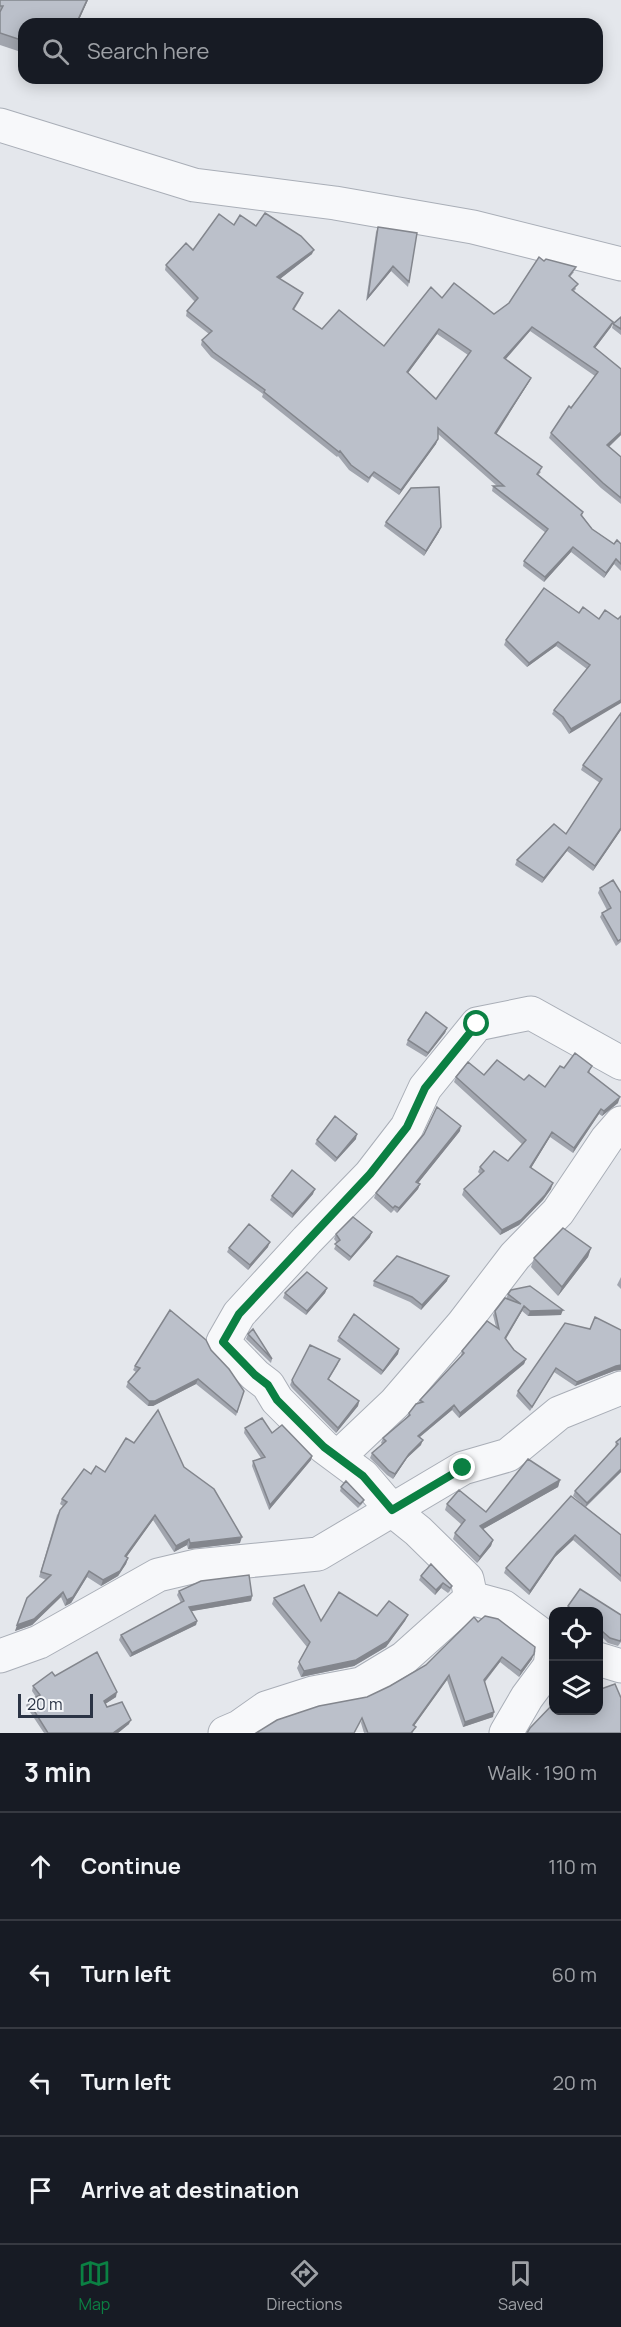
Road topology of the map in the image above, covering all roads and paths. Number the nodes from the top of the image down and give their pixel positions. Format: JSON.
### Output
{"nodes":[{"id":1,"x":0,"y":125,"type":"edge"},
{"id":2,"x":621,"y":264,"type":"edge"},
{"id":3,"x":621,"y":1063,"type":"edge"},
{"id":4,"x":621,"y":1123,"type":"edge"},
{"id":5,"x":621,"y":1388,"type":"edge"},
{"id":6,"x":338,"y":1457,"type":"junction"},
{"id":7,"x":392,"y":1510,"type":"junction"},
{"id":8,"x":471,"y":1598,"type":"junction"},
{"id":9,"x":549,"y":1641,"type":"edge"},
{"id":10,"x":0,"y":1656,"type":"edge"},
{"id":11,"x":551,"y":1661,"type":"edge"},
{"id":12,"x":603,"y":1661,"type":"edge"},
{"id":13,"x":621,"y":1666,"type":"edge"},
{"id":14,"x":225,"y":1733,"type":"edge"},
{"id":15,"x":506,"y":1733,"type":"edge"}],
"edges":[{"from":1,"to":2,"type":"street"},
{"from":3,"to":6,"type":"street"},
{"from":4,"to":6,"type":"street"},
{"from":5,"to":7,"type":"street"},
{"from":6,"to":7,"type":"street"},
{"from":7,"to":8,"type":"street"},
{"from":7,"to":10,"type":"street"},
{"from":8,"to":9,"type":"street"},
{"from":8,"to":14,"type":"street"},
{"from":11,"to":15,"type":"street"},
{"from":12,"to":13,"type":"street"}]}
